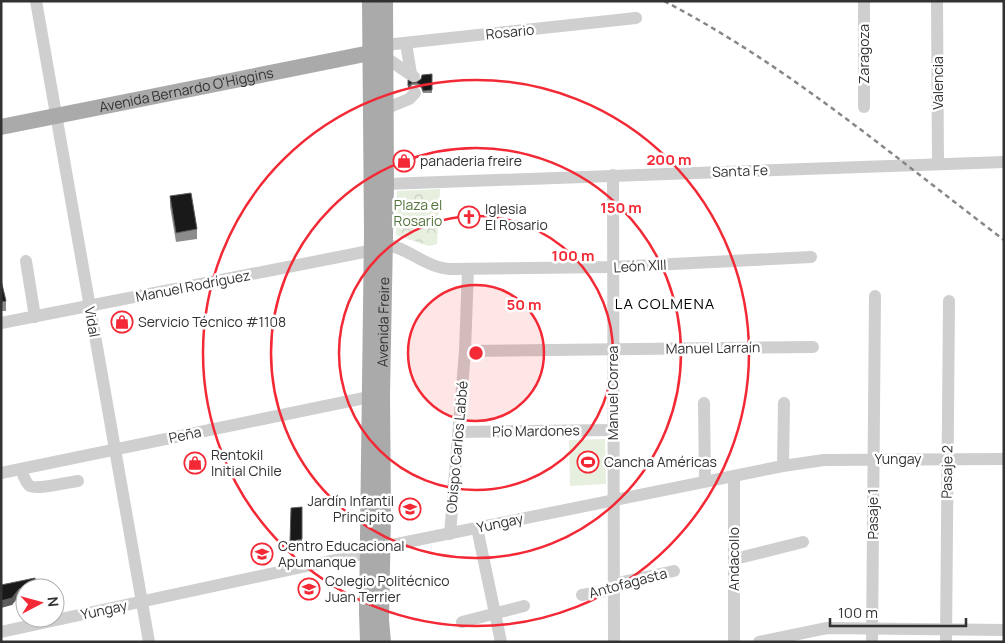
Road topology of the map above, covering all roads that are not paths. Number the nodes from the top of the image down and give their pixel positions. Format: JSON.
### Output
{"nodes":[{"id":1,"x":36,"y":1,"type":"edge"},
{"id":2,"x":370,"y":1,"type":"edge"},
{"id":3,"x":386,"y":1,"type":"edge"},
{"id":4,"x":864,"y":1,"type":"edge"},
{"id":5,"x":937,"y":1,"type":"edge"},
{"id":6,"x":636,"y":18,"type":"dead end"},
{"id":7,"x":406,"y":43,"type":"junction"},
{"id":8,"x":382,"y":57,"type":"junction"},
{"id":9,"x":415,"y":93,"type":"dead end"},
{"id":10,"x":864,"y":107,"type":"dead end"},
{"id":11,"x":385,"y":109,"type":"junction"},
{"id":12,"x":55,"y":116,"type":"junction"},
{"id":13,"x":1,"y":127,"type":"edge"},
{"id":14,"x":1004,"y":162,"type":"edge"},
{"id":15,"x":938,"y":164,"type":"junction"},
{"id":16,"x":371,"y":165,"type":"junction"},
{"id":17,"x":613,"y":175,"type":"junction"},
{"id":18,"x":386,"y":184,"type":"junction"},
{"id":19,"x":378,"y":248,"type":"junction"},
{"id":20,"x":811,"y":257,"type":"dead end"},
{"id":21,"x":26,"y":261,"type":"dead end"},
{"id":22,"x":613,"y":267,"type":"junction"},
{"id":23,"x":468,"y":269,"type":"junction"},
{"id":24,"x":875,"y":296,"type":"dead end"},
{"id":25,"x":949,"y":301,"type":"dead end"},
{"id":26,"x":89,"y":306,"type":"junction"},
{"id":27,"x":35,"y":317,"type":"junction"},
{"id":28,"x":1,"y":323,"type":"edge"},
{"id":29,"x":814,"y":347,"type":"dead end"},
{"id":30,"x":613,"y":350,"type":"junction"},
{"id":31,"x":465,"y":351,"type":"junction"},
{"id":32,"x":370,"y":397,"type":"junction"},
{"id":33,"x":784,"y":403,"type":"dead end"},
{"id":34,"x":704,"y":404,"type":"dead end"},
{"id":35,"x":614,"y":430,"type":"junction"},
{"id":36,"x":459,"y":432,"type":"junction"},
{"id":37,"x":115,"y":449,"type":"junction"},
{"id":38,"x":873,"y":459,"type":"junction"},
{"id":39,"x":947,"y":459,"type":"junction"},
{"id":40,"x":1004,"y":459,"type":"edge"},
{"id":41,"x":782,"y":466,"type":"junction"},
{"id":42,"x":21,"y":469,"type":"junction"},
{"id":43,"x":1,"y":472,"type":"edge"},
{"id":44,"x":734,"y":476,"type":"junction"},
{"id":45,"x":78,"y":481,"type":"dead end"},
{"id":46,"x":705,"y":481,"type":"junction"},
{"id":47,"x":614,"y":500,"type":"junction"},
{"id":48,"x":477,"y":528,"type":"junction"},
{"id":49,"x":450,"y":534,"type":"junction"},
{"id":50,"x":803,"y":542,"type":"dead end"},
{"id":51,"x":375,"y":550,"type":"junction"},
{"id":52,"x":734,"y":559,"type":"junction"},
{"id":53,"x":674,"y":571,"type":"dead end"},
{"id":54,"x":614,"y":587,"type":"junction"},
{"id":55,"x":582,"y":595,"type":"dead end"},
{"id":56,"x":142,"y":601,"type":"junction"},
{"id":57,"x":524,"y":606,"type":"dead end"},
{"id":58,"x":496,"y":613,"type":"junction"},
{"id":59,"x":462,"y":622,"type":"dead end"},
{"id":60,"x":872,"y":627,"type":"junction"},
{"id":61,"x":1004,"y":630,"type":"edge"},
{"id":62,"x":1,"y":632,"type":"edge"},
{"id":63,"x":946,"y":635,"type":"edge"},
{"id":64,"x":149,"y":642,"type":"edge"},
{"id":65,"x":368,"y":642,"type":"edge"},
{"id":66,"x":383,"y":642,"type":"edge"},
{"id":67,"x":501,"y":642,"type":"edge"},
{"id":68,"x":614,"y":642,"type":"edge"},
{"id":69,"x":734,"y":642,"type":"edge"},
{"id":70,"x":759,"y":642,"type":"edge"},
{"id":71,"x":872,"y":642,"type":"edge"}],
"edges":[{"from":1,"to":12,"type":"street","name":"Vidal"},
{"from":2,"to":8,"type":"main road","name":"Avenida Freire"},
{"from":3,"to":8,"type":"main road","name":"Avenida Freire"},
{"from":4,"to":10,"type":"street","name":"Zaragoza"},
{"from":5,"to":15,"type":"street","name":"Valencia"},
{"from":6,"to":7,"type":"street","name":"Rosario"},
{"from":7,"to":8,"type":"street","name":"Rosario"},
{"from":7,"to":8,"type":"street"},
{"from":8,"to":11,"type":"main road","name":"Avenida Freire"},
{"from":8,"to":12,"type":"main road","name":"Avenida Bernardo O'Higgins"},
{"from":8,"to":16,"type":"main road","name":"Avenida Freire"},
{"from":9,"to":11,"type":"street"},
{"from":11,"to":18,"type":"main road","name":"Avenida Freire"},
{"from":12,"to":13,"type":"main road","name":"Avenida Bernardo O'Higgins"},
{"from":12,"to":26,"type":"street","name":"Vidal"},
{"from":14,"to":15,"type":"street","name":"Santa Fe"},
{"from":15,"to":17,"type":"street","name":"Santa Fe"},
{"from":16,"to":18,"type":"main road"},
{"from":16,"to":19,"type":"main road","name":"Avenida Freire"},
{"from":17,"to":18,"type":"street","name":"Santa Fe"},
{"from":17,"to":22,"type":"street","name":"Manuel Correa"},
{"from":18,"to":19,"type":"main road","name":"Avenida Freire"},
{"from":19,"to":23,"type":"street","name":"León XIII"},
{"from":19,"to":26,"type":"street","name":"Manuel Rodríguez"},
{"from":19,"to":32,"type":"main road","name":"Avenida Freire"},
{"from":19,"to":51,"type":"main road","name":"Avenida Freire"},
{"from":20,"to":22,"type":"street","name":"León XIII"},
{"from":21,"to":27,"type":"street"},
{"from":22,"to":23,"type":"street","name":"León XIII"},
{"from":22,"to":30,"type":"street","name":"Manuel Correa"},
{"from":23,"to":31,"type":"street","name":"Obispo Carlos Labbé"},
{"from":24,"to":38,"type":"street","name":"Pasaje 1"},
{"from":25,"to":39,"type":"street","name":"Pasaje 2"},
{"from":26,"to":27,"type":"street","name":"Manuel Rodríguez"},
{"from":26,"to":37,"type":"street","name":"Vidal"},
{"from":27,"to":28,"type":"street","name":"Manuel Rodríguez"},
{"from":29,"to":30,"type":"street","name":"Manuel Larraín"},
{"from":30,"to":31,"type":"street","name":"Manuel Larraín"},
{"from":30,"to":35,"type":"street","name":"Manuel Correa"},
{"from":31,"to":36,"type":"street","name":"Obispo Carlos Labbé"},
{"from":32,"to":37,"type":"street","name":"Peña"},
{"from":32,"to":51,"type":"main road","name":"Avenida Freire"},
{"from":33,"to":41,"type":"street"},
{"from":34,"to":46,"type":"street"},
{"from":35,"to":36,"type":"street","name":"Pío Mardones"},
{"from":35,"to":47,"type":"street","name":"Manuel Correa"},
{"from":36,"to":49,"type":"street","name":"Obispo Carlos Labbé"},
{"from":37,"to":42,"type":"street","name":"Peña"},
{"from":37,"to":56,"type":"street","name":"Vidal"},
{"from":38,"to":39,"type":"street","name":"Yungay"},
{"from":38,"to":41,"type":"street","name":"Yungay"},
{"from":38,"to":60,"type":"street","name":"Pasaje 1"},
{"from":39,"to":40,"type":"street","name":"Yungay"},
{"from":39,"to":63,"type":"street","name":"Pasaje 2"},
{"from":41,"to":44,"type":"street","name":"Yungay"},
{"from":42,"to":43,"type":"street","name":"Peña"},
{"from":42,"to":45,"type":"street"},
{"from":44,"to":46,"type":"street","name":"Yungay"},
{"from":44,"to":52,"type":"street","name":"Andacollo"},
{"from":46,"to":47,"type":"street","name":"Yungay"},
{"from":47,"to":48,"type":"street","name":"Yungay"},
{"from":47,"to":54,"type":"street","name":"Manuel Correa"},
{"from":48,"to":49,"type":"street","name":"Yungay"},
{"from":48,"to":58,"type":"street"},
{"from":49,"to":51,"type":"street","name":"Yungay"},
{"from":50,"to":52,"type":"street"},
{"from":51,"to":56,"type":"street","name":"Yungay"},
{"from":51,"to":65,"type":"main road","name":"Avenida Freire"},
{"from":51,"to":66,"type":"main road","name":"Avenida Freire"},
{"from":52,"to":69,"type":"street","name":"Andacollo"},
{"from":53,"to":54,"type":"street","name":"Antofagasta"},
{"from":54,"to":55,"type":"street","name":"Antofagasta"},
{"from":54,"to":68,"type":"street","name":"Manuel Correa"},
{"from":56,"to":62,"type":"street","name":"Yungay"},
{"from":56,"to":64,"type":"street","name":"Vidal"},
{"from":57,"to":58,"type":"street"},
{"from":58,"to":59,"type":"street"},
{"from":58,"to":67,"type":"street"},
{"from":60,"to":63,"type":"street"},
{"from":60,"to":70,"type":"street"},
{"from":60,"to":71,"type":"street","name":"Pasaje 1"},
{"from":61,"to":63,"type":"street"}]}
